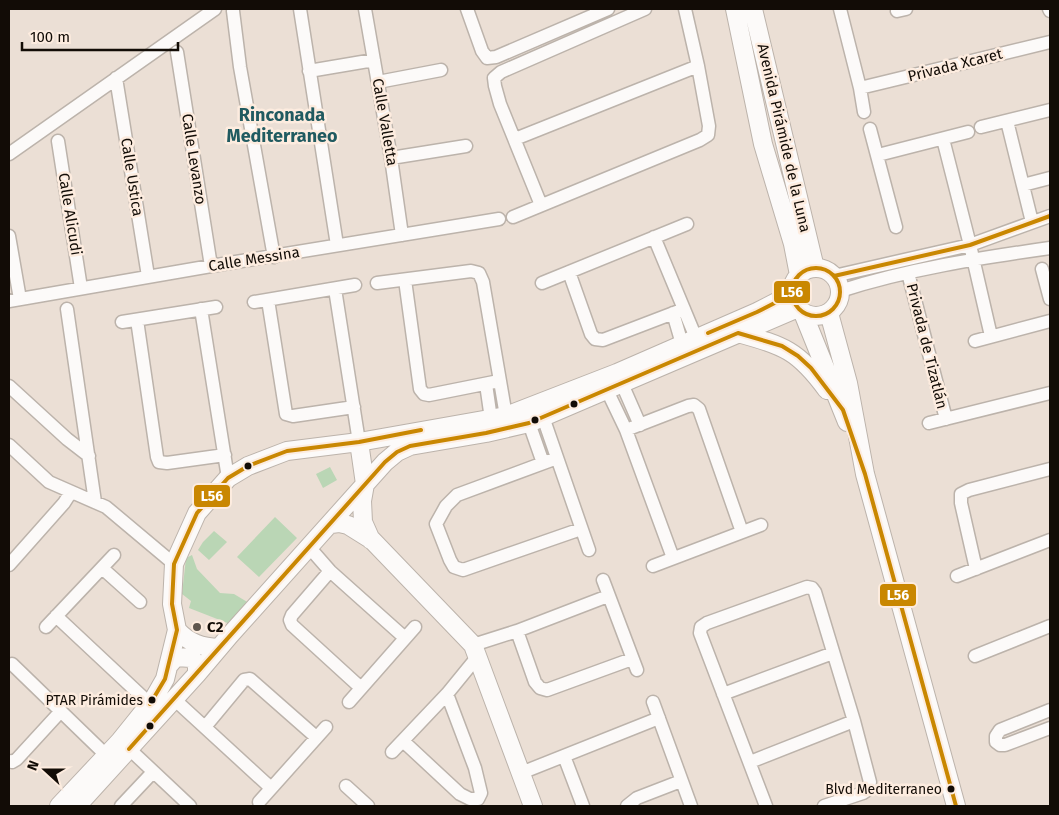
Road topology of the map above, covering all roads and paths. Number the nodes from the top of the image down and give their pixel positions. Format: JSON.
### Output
{"nodes":[{"id":1,"x":215,"y":9,"type":"edge"},
{"id":2,"x":300,"y":9,"type":"edge"},
{"id":3,"x":366,"y":9,"type":"edge"},
{"id":4,"x":467,"y":9,"type":"edge"},
{"id":5,"x":608,"y":9,"type":"edge"},
{"id":6,"x":645,"y":9,"type":"edge"},
{"id":7,"x":685,"y":9,"type":"edge"},
{"id":8,"x":735,"y":9,"type":"edge"},
{"id":9,"x":753,"y":9,"type":"edge"},
{"id":10,"x":840,"y":9,"type":"edge"},
{"id":11,"x":233,"y":11,"type":"dead end"},
{"id":12,"x":1050,"y":42,"type":"edge"},
{"id":13,"x":177,"y":52,"type":"dead end"},
{"id":14,"x":374,"y":60,"type":"junction"},
{"id":15,"x":698,"y":66,"type":"junction"},
{"id":16,"x":441,"y":70,"type":"dead end"},
{"id":17,"x":309,"y":71,"type":"junction"},
{"id":18,"x":116,"y":78,"type":"junction"},
{"id":19,"x":378,"y":82,"type":"junction"},
{"id":20,"x":860,"y":88,"type":"junction"},
{"id":21,"x":1050,"y":110,"type":"edge"},
{"id":22,"x":864,"y":112,"type":"dead end"},
{"id":23,"x":1007,"y":121,"type":"junction"},
{"id":24,"x":981,"y":127,"type":"dead end"},
{"id":25,"x":870,"y":129,"type":"dead end"},
{"id":26,"x":968,"y":132,"type":"dead end"},
{"id":27,"x":515,"y":139,"type":"junction"},
{"id":28,"x":943,"y":139,"type":"junction"},
{"id":29,"x":58,"y":141,"type":"dead end"},
{"id":30,"x":466,"y":146,"type":"dead end"},
{"id":31,"x":9,"y":154,"type":"edge"},
{"id":32,"x":878,"y":155,"type":"junction"},
{"id":33,"x":391,"y":158,"type":"junction"},
{"id":34,"x":1050,"y":178,"type":"edge"},
{"id":35,"x":1023,"y":185,"type":"junction"},
{"id":36,"x":541,"y":205,"type":"junction"},
{"id":37,"x":1050,"y":216,"type":"edge"},
{"id":38,"x":514,"y":217,"type":"dead end"},
{"id":39,"x":499,"y":220,"type":"dead end"},
{"id":40,"x":1032,"y":222,"type":"junction"},
{"id":41,"x":687,"y":224,"type":"dead end"},
{"id":42,"x":896,"y":227,"type":"dead end"},
{"id":43,"x":402,"y":235,"type":"junction"},
{"id":44,"x":9,"y":236,"type":"edge"},
{"id":45,"x":654,"y":237,"type":"junction"},
{"id":46,"x":338,"y":245,"type":"junction"},
{"id":47,"x":970,"y":245,"type":"junction"},
{"id":48,"x":1050,"y":248,"type":"edge"},
{"id":49,"x":274,"y":257,"type":"junction"},
{"id":50,"x":973,"y":259,"type":"junction"},
{"id":51,"x":210,"y":266,"type":"junction"},
{"id":52,"x":815,"y":268,"type":"junction"},
{"id":53,"x":1042,"y":268,"type":"dead end"},
{"id":54,"x":569,"y":272,"type":"junction"},
{"id":55,"x":908,"y":273,"type":"junction"},
{"id":56,"x":799,"y":275,"type":"junction"},
{"id":57,"x":148,"y":276,"type":"junction"},
{"id":58,"x":405,"y":280,"type":"junction"},
{"id":59,"x":378,"y":283,"type":"dead end"},
{"id":60,"x":542,"y":283,"type":"dead end"},
{"id":61,"x":837,"y":283,"type":"junction"},
{"id":62,"x":355,"y":285,"type":"dead end"},
{"id":63,"x":81,"y":288,"type":"junction"},
{"id":64,"x":335,"y":289,"type":"junction"},
{"id":65,"x":1050,"y":299,"type":"edge"},
{"id":66,"x":14,"y":300,"type":"edge"},
{"id":67,"x":268,"y":300,"type":"junction"},
{"id":68,"x":254,"y":302,"type":"dead end"},
{"id":69,"x":798,"y":305,"type":"junction"},
{"id":70,"x":216,"y":307,"type":"dead end"},
{"id":71,"x":67,"y":309,"type":"dead end"},
{"id":72,"x":202,"y":309,"type":"junction"},
{"id":73,"x":829,"y":313,"type":"junction"},
{"id":74,"x":680,"y":314,"type":"junction"},
{"id":75,"x":137,"y":320,"type":"junction"},
{"id":76,"x":1050,"y":321,"type":"edge"},
{"id":77,"x":122,"y":322,"type":"dead end"},
{"id":78,"x":738,"y":333,"type":"junction"},
{"id":79,"x":991,"y":336,"type":"junction"},
{"id":80,"x":689,"y":341,"type":"junction"},
{"id":81,"x":974,"y":341,"type":"dead end"},
{"id":82,"x":9,"y":383,"type":"edge"},
{"id":83,"x":499,"y":384,"type":"junction"},
{"id":84,"x":486,"y":386,"type":"junction"},
{"id":85,"x":615,"y":389,"type":"junction"},
{"id":86,"x":1050,"y":393,"type":"edge"},
{"id":87,"x":843,"y":410,"type":"junction"},
{"id":88,"x":355,"y":412,"type":"junction"},
{"id":89,"x":498,"y":417,"type":"junction"},
{"id":90,"x":946,"y":419,"type":"junction"},
{"id":91,"x":929,"y":423,"type":"dead end"},
{"id":92,"x":640,"y":424,"type":"junction"},
{"id":93,"x":538,"y":426,"type":"junction"},
{"id":94,"x":626,"y":430,"type":"junction"},
{"id":95,"x":359,"y":442,"type":"junction"},
{"id":96,"x":10,"y":449,"type":"edge"},
{"id":97,"x":89,"y":456,"type":"junction"},
{"id":98,"x":226,"y":457,"type":"junction"},
{"id":99,"x":557,"y":458,"type":"junction"},
{"id":100,"x":543,"y":463,"type":"junction"},
{"id":101,"x":1050,"y":469,"type":"edge"},
{"id":102,"x":865,"y":474,"type":"junction"},
{"id":103,"x":228,"y":478,"type":"junction"},
{"id":104,"x":365,"y":484,"type":"junction"},
{"id":105,"x":70,"y":492,"type":"junction"},
{"id":106,"x":95,"y":502,"type":"junction"},
{"id":107,"x":331,"y":524,"type":"junction"},
{"id":108,"x":761,"y":526,"type":"dead end"},
{"id":109,"x":581,"y":529,"type":"junction"},
{"id":110,"x":742,"y":532,"type":"junction"},
{"id":111,"x":372,"y":540,"type":"junction"},
{"id":112,"x":1050,"y":540,"type":"edge"},
{"id":113,"x":309,"y":547,"type":"junction"},
{"id":114,"x":589,"y":550,"type":"dead end"},
{"id":115,"x":114,"y":555,"type":"dead end"},
{"id":116,"x":673,"y":558,"type":"junction"},
{"id":117,"x":174,"y":564,"type":"junction"},
{"id":118,"x":9,"y":565,"type":"edge"},
{"id":119,"x":653,"y":566,"type":"dead end"},
{"id":120,"x":102,"y":568,"type":"junction"},
{"id":121,"x":976,"y":569,"type":"junction"},
{"id":122,"x":330,"y":571,"type":"junction"},
{"id":123,"x":957,"y":576,"type":"dead end"},
{"id":124,"x":603,"y":580,"type":"dead end"},
{"id":125,"x":608,"y":596,"type":"junction"},
{"id":126,"x":140,"y":602,"type":"dead end"},
{"id":127,"x":56,"y":616,"type":"junction"},
{"id":128,"x":1050,"y":626,"type":"edge"},
{"id":129,"x":46,"y":627,"type":"dead end"},
{"id":130,"x":415,"y":627,"type":"dead end"},
{"id":131,"x":176,"y":630,"type":"junction"},
{"id":132,"x":517,"y":630,"type":"junction"},
{"id":133,"x":405,"y":638,"type":"junction"},
{"id":134,"x":219,"y":648,"type":"junction"},
{"id":135,"x":475,"y":650,"type":"junction"},
{"id":136,"x":833,"y":653,"type":"junction"},
{"id":137,"x":974,"y":656,"type":"dead end"},
{"id":138,"x":13,"y":662,"type":"edge"},
{"id":139,"x":170,"y":664,"type":"junction"},
{"id":140,"x":197,"y":674,"type":"junction"},
{"id":141,"x":361,"y":688,"type":"junction"},
{"id":142,"x":447,"y":694,"type":"junction"},
{"id":143,"x":723,"y":694,"type":"junction"},
{"id":144,"x":174,"y":699,"type":"junction"},
{"id":145,"x":349,"y":702,"type":"dead end"},
{"id":146,"x":653,"y":702,"type":"dead end"},
{"id":147,"x":150,"y":704,"type":"junction"},
{"id":148,"x":1050,"y":710,"type":"edge"},
{"id":149,"x":61,"y":712,"type":"junction"},
{"id":150,"x":659,"y":718,"type":"junction"},
{"id":151,"x":854,"y":721,"type":"junction"},
{"id":152,"x":205,"y":727,"type":"junction"},
{"id":153,"x":326,"y":727,"type":"dead end"},
{"id":154,"x":1050,"y":728,"type":"edge"},
{"id":155,"x":316,"y":737,"type":"junction"},
{"id":156,"x":403,"y":741,"type":"junction"},
{"id":157,"x":129,"y":749,"type":"junction"},
{"id":158,"x":392,"y":752,"type":"dead end"},
{"id":159,"x":107,"y":756,"type":"junction"},
{"id":160,"x":564,"y":756,"type":"junction"},
{"id":161,"x":9,"y":761,"type":"edge"},
{"id":162,"x":750,"y":762,"type":"junction"},
{"id":163,"x":153,"y":772,"type":"junction"},
{"id":164,"x":522,"y":773,"type":"junction"},
{"id":165,"x":681,"y":781,"type":"junction"},
{"id":166,"x":346,"y":786,"type":"dead end"},
{"id":167,"x":271,"y":788,"type":"junction"},
{"id":168,"x":259,"y":802,"type":"dead end"},
{"id":169,"x":354,"y":802,"type":"edge"},
{"id":170,"x":59,"y":806,"type":"edge"},
{"id":171,"x":77,"y":806,"type":"edge"},
{"id":172,"x":121,"y":806,"type":"edge"},
{"id":173,"x":190,"y":806,"type":"edge"},
{"id":174,"x":368,"y":806,"type":"edge"},
{"id":175,"x":534,"y":806,"type":"edge"},
{"id":176,"x":583,"y":806,"type":"edge"},
{"id":177,"x":627,"y":806,"type":"edge"},
{"id":178,"x":691,"y":806,"type":"edge"},
{"id":179,"x":766,"y":806,"type":"edge"},
{"id":180,"x":824,"y":806,"type":"edge"},
{"id":181,"x":956,"y":806,"type":"edge"}],
"edges":[{"from":1,"to":18,"type":"street"},
{"from":2,"to":17,"type":"street"},
{"from":3,"to":14,"type":"street","name":"Calle Valletta"},
{"from":4,"to":5,"type":"street"},
{"from":6,"to":27,"type":"street"},
{"from":7,"to":15,"type":"street"},
{"from":8,"to":56,"type":"street","name":"Avenida Pirámide de la Luna"},
{"from":9,"to":52,"type":"street","name":"Avenida Pirámide de la Luna"},
{"from":10,"to":20,"type":"street"},
{"from":11,"to":49,"type":"street"},
{"from":12,"to":20,"type":"street","name":"Privada Xcaret"},
{"from":13,"to":51,"type":"street","name":"Calle Levanzo"},
{"from":14,"to":17,"type":"street"},
{"from":14,"to":19,"type":"street","name":"Calle Valletta"},
{"from":15,"to":27,"type":"street"},
{"from":15,"to":36,"type":"street"},
{"from":16,"to":19,"type":"street"},
{"from":17,"to":46,"type":"street"},
{"from":18,"to":31,"type":"street"},
{"from":18,"to":57,"type":"street","name":"Calle Ustica"},
{"from":19,"to":33,"type":"street","name":"Calle Valletta"},
{"from":20,"to":22,"type":"street"},
{"from":21,"to":23,"type":"street"},
{"from":23,"to":24,"type":"street"},
{"from":23,"to":35,"type":"street"},
{"from":25,"to":32,"type":"street"},
{"from":26,"to":28,"type":"street"},
{"from":27,"to":36,"type":"street"},
{"from":28,"to":32,"type":"street"},
{"from":28,"to":47,"type":"street"},
{"from":29,"to":63,"type":"street","name":"Calle Alicudi"},
{"from":30,"to":33,"type":"street"},
{"from":32,"to":42,"type":"street"},
{"from":33,"to":43,"type":"street","name":"Calle Valletta"},
{"from":34,"to":35,"type":"street"},
{"from":35,"to":40,"type":"street"},
{"from":36,"to":38,"type":"street"},
{"from":37,"to":40,"type":"street"},
{"from":39,"to":43,"type":"street","name":"Calle Messina"},
{"from":40,"to":47,"type":"street"},
{"from":41,"to":45,"type":"street"},
{"from":43,"to":46,"type":"street","name":"Calle Messina"},
{"from":44,"to":66,"type":"street"},
{"from":45,"to":54,"type":"street"},
{"from":45,"to":74,"type":"street"},
{"from":46,"to":49,"type":"street","name":"Calle Messina"},
{"from":47,"to":50,"type":"street"},
{"from":47,"to":61,"type":"street"},
{"from":48,"to":50,"type":"street"},
{"from":49,"to":51,"type":"street","name":"Calle Messina"},
{"from":50,"to":55,"type":"street"},
{"from":50,"to":79,"type":"street"},
{"from":51,"to":57,"type":"street","name":"Calle Messina"},
{"from":52,"to":56,"type":"street"},
{"from":52,"to":61,"type":"street"},
{"from":53,"to":65,"type":"street"},
{"from":54,"to":60,"type":"street"},
{"from":54,"to":74,"type":"street"},
{"from":55,"to":61,"type":"street"},
{"from":55,"to":90,"type":"street","name":"Privada de Tizatlán"},
{"from":56,"to":69,"type":"street"},
{"from":57,"to":63,"type":"street","name":"Calle Messina"},
{"from":58,"to":59,"type":"street"},
{"from":58,"to":83,"type":"street"},
{"from":58,"to":84,"type":"street"},
{"from":61,"to":73,"type":"street"},
{"from":62,"to":64,"type":"street"},
{"from":63,"to":66,"type":"street","name":"Calle Messina"},
{"from":64,"to":67,"type":"street"},
{"from":64,"to":88,"type":"street"},
{"from":67,"to":68,"type":"street"},
{"from":67,"to":88,"type":"street"},
{"from":69,"to":73,"type":"street"},
{"from":69,"to":78,"type":"street"},
{"from":69,"to":80,"type":"street"},
{"from":69,"to":87,"type":"street"},
{"from":70,"to":72,"type":"street"},
{"from":71,"to":97,"type":"street"},
{"from":72,"to":75,"type":"street"},
{"from":72,"to":98,"type":"street"},
{"from":73,"to":102,"type":"street"},
{"from":74,"to":80,"type":"street"},
{"from":75,"to":77,"type":"street"},
{"from":75,"to":98,"type":"street"},
{"from":76,"to":79,"type":"street"},
{"from":78,"to":85,"type":"street"},
{"from":78,"to":87,"type":"street"},
{"from":79,"to":81,"type":"street"},
{"from":80,"to":85,"type":"street"},
{"from":82,"to":97,"type":"street"},
{"from":83,"to":84,"type":"street"},
{"from":83,"to":89,"type":"street"},
{"from":84,"to":89,"type":"street"},
{"from":85,"to":89,"type":"street"},
{"from":85,"to":92,"type":"street"},
{"from":85,"to":93,"type":"street"},
{"from":85,"to":94,"type":"street"},
{"from":86,"to":90,"type":"street"},
{"from":87,"to":102,"type":"street"},
{"from":88,"to":95,"type":"street"},
{"from":89,"to":95,"type":"street"},
{"from":90,"to":91,"type":"street"},
{"from":92,"to":94,"type":"street"},
{"from":92,"to":110,"type":"street"},
{"from":93,"to":99,"type":"street"},
{"from":93,"to":100,"type":"street"},
{"from":93,"to":104,"type":"street"},
{"from":94,"to":116,"type":"street"},
{"from":95,"to":103,"type":"street"},
{"from":95,"to":104,"type":"street"},
{"from":96,"to":105,"type":"street"},
{"from":97,"to":106,"type":"street"},
{"from":98,"to":103,"type":"street"},
{"from":99,"to":100,"type":"street"},
{"from":99,"to":109,"type":"street"},
{"from":100,"to":109,"type":"street"},
{"from":101,"to":121,"type":"street"},
{"from":102,"to":181,"type":"street"},
{"from":103,"to":117,"type":"street"},
{"from":104,"to":107,"type":"street"},
{"from":104,"to":111,"type":"street"},
{"from":105,"to":106,"type":"street"},
{"from":105,"to":118,"type":"street"},
{"from":106,"to":117,"type":"street"},
{"from":107,"to":111,"type":"street"},
{"from":107,"to":113,"type":"street"},
{"from":108,"to":110,"type":"street"},
{"from":109,"to":114,"type":"street"},
{"from":110,"to":116,"type":"street"},
{"from":111,"to":135,"type":"street"},
{"from":112,"to":121,"type":"street"},
{"from":113,"to":122,"type":"street"},
{"from":113,"to":134,"type":"street"},
{"from":115,"to":120,"type":"street"},
{"from":116,"to":119,"type":"street"},
{"from":117,"to":131,"type":"street"},
{"from":120,"to":126,"type":"street"},
{"from":120,"to":127,"type":"street"},
{"from":121,"to":123,"type":"street"},
{"from":122,"to":133,"type":"street"},
{"from":122,"to":141,"type":"street"},
{"from":124,"to":125,"type":"street"},
{"from":125,"to":132,"type":"street"},
{"from":125,"to":132,"type":"street"},
{"from":127,"to":129,"type":"street"},
{"from":127,"to":147,"type":"street"},
{"from":128,"to":137,"type":"street"},
{"from":130,"to":133,"type":"street"},
{"from":131,"to":134,"type":"street"},
{"from":131,"to":139,"type":"street"},
{"from":132,"to":135,"type":"street"},
{"from":133,"to":141,"type":"street"},
{"from":134,"to":140,"type":"street"},
{"from":135,"to":142,"type":"street"},
{"from":135,"to":164,"type":"street"},
{"from":136,"to":143,"type":"street"},
{"from":136,"to":143,"type":"street"},
{"from":136,"to":151,"type":"street"},
{"from":138,"to":149,"type":"street"},
{"from":139,"to":140,"type":"street"},
{"from":139,"to":147,"type":"street"},
{"from":140,"to":144,"type":"street"},
{"from":141,"to":145,"type":"street"},
{"from":142,"to":156,"type":"street"},
{"from":142,"to":156,"type":"street"},
{"from":143,"to":162,"type":"street"},
{"from":144,"to":152,"type":"street"},
{"from":144,"to":157,"type":"street"},
{"from":146,"to":150,"type":"street"},
{"from":147,"to":157,"type":"street"},
{"from":148,"to":154,"type":"street"},
{"from":149,"to":159,"type":"street"},
{"from":149,"to":161,"type":"street"},
{"from":150,"to":160,"type":"street"},
{"from":150,"to":165,"type":"street"},
{"from":151,"to":162,"type":"street"},
{"from":151,"to":180,"type":"street"},
{"from":152,"to":155,"type":"street"},
{"from":152,"to":167,"type":"street"},
{"from":153,"to":155,"type":"street"},
{"from":155,"to":167,"type":"street"},
{"from":156,"to":158,"type":"street"},
{"from":157,"to":159,"type":"street"},
{"from":157,"to":163,"type":"street"},
{"from":157,"to":171,"type":"street"},
{"from":159,"to":170,"type":"street"},
{"from":160,"to":164,"type":"street"},
{"from":160,"to":176,"type":"street"},
{"from":162,"to":179,"type":"street"},
{"from":163,"to":172,"type":"street"},
{"from":163,"to":173,"type":"street"},
{"from":164,"to":175,"type":"street"},
{"from":165,"to":177,"type":"street"},
{"from":165,"to":178,"type":"street"},
{"from":166,"to":169,"type":"street"},
{"from":167,"to":168,"type":"street"},
{"from":169,"to":174,"type":"street"}]}
